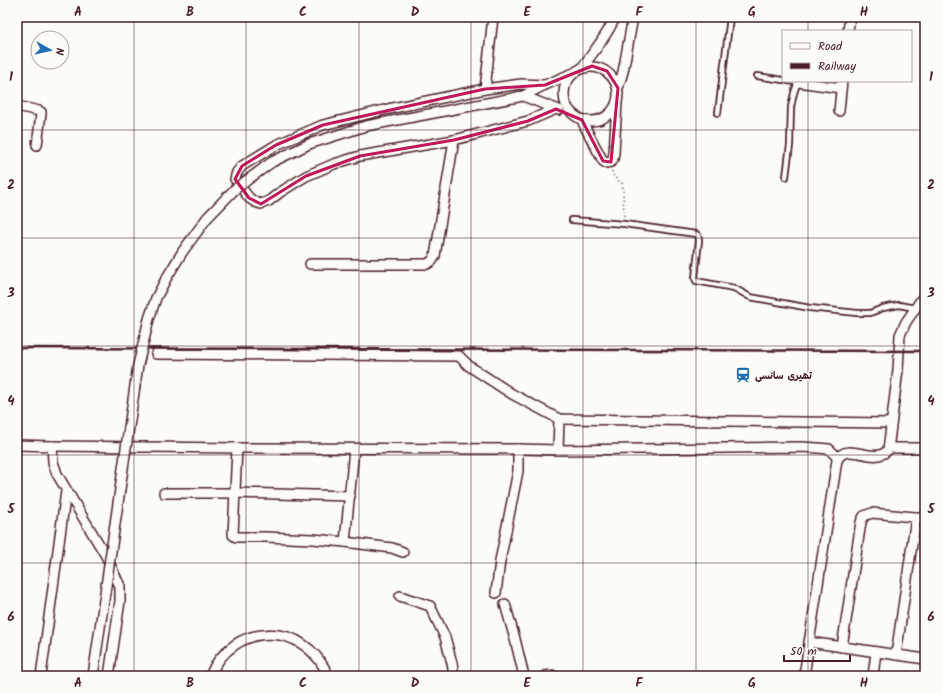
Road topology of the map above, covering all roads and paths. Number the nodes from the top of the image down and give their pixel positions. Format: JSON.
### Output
{"nodes":[{"id":1,"x":493,"y":17,"type":"edge"},
{"id":2,"x":615,"y":17,"type":"edge"},
{"id":3,"x":633,"y":17,"type":"edge"},
{"id":4,"x":730,"y":17,"type":"edge"},
{"id":5,"x":850,"y":17,"type":"edge"},
{"id":6,"x":848,"y":30,"type":"edge"},
{"id":7,"x":582,"y":68,"type":"junction"},
{"id":8,"x":572,"y":74,"type":"junction"},
{"id":9,"x":757,"y":76,"type":"dead end"},
{"id":10,"x":782,"y":80,"type":"edge"},
{"id":11,"x":798,"y":82,"type":"edge"},
{"id":12,"x":842,"y":84,"type":"edge"},
{"id":13,"x":545,"y":85,"type":"junction"},
{"id":14,"x":618,"y":88,"type":"junction"},
{"id":15,"x":485,"y":89,"type":"junction"},
{"id":16,"x":523,"y":96,"type":"junction"},
{"id":17,"x":617,"y":102,"type":"junction"},
{"id":18,"x":17,"y":106,"type":"edge"},
{"id":19,"x":556,"y":108,"type":"junction"},
{"id":20,"x":839,"y":111,"type":"dead end"},
{"id":21,"x":718,"y":113,"type":"dead end"},
{"id":22,"x":579,"y":118,"type":"junction"},
{"id":23,"x":454,"y":140,"type":"junction"},
{"id":24,"x":37,"y":145,"type":"dead end"},
{"id":25,"x":611,"y":162,"type":"junction"},
{"id":26,"x":786,"y":177,"type":"dead end"},
{"id":27,"x":572,"y":220,"type":"dead end"},
{"id":28,"x":624,"y":224,"type":"junction"},
{"id":29,"x":310,"y":264,"type":"dead end"},
{"id":30,"x":925,"y":294,"type":"edge"},
{"id":31,"x":915,"y":308,"type":"junction"},
{"id":32,"x":156,"y":354,"type":"dead end"},
{"id":33,"x":559,"y":419,"type":"junction"},
{"id":34,"x":891,"y":424,"type":"junction"},
{"id":35,"x":17,"y":445,"type":"edge"},
{"id":36,"x":52,"y":446,"type":"junction"},
{"id":37,"x":237,"y":448,"type":"junction"},
{"id":38,"x":888,"y":448,"type":"junction"},
{"id":39,"x":925,"y":448,"type":"edge"},
{"id":40,"x":354,"y":449,"type":"junction"},
{"id":41,"x":518,"y":449,"type":"junction"},
{"id":42,"x":558,"y":450,"type":"junction"},
{"id":43,"x":838,"y":458,"type":"junction"},
{"id":44,"x":66,"y":491,"type":"junction"},
{"id":45,"x":164,"y":493,"type":"dead end"},
{"id":46,"x":235,"y":493,"type":"junction"},
{"id":47,"x":350,"y":496,"type":"junction"},
{"id":48,"x":920,"y":517,"type":"edge"},
{"id":49,"x":345,"y":542,"type":"junction"},
{"id":50,"x":403,"y":552,"type":"dead end"},
{"id":51,"x":496,"y":592,"type":"dead end"},
{"id":52,"x":400,"y":596,"type":"dead end"},
{"id":53,"x":505,"y":604,"type":"dead end"},
{"id":54,"x":809,"y":642,"type":"junction"},
{"id":55,"x":842,"y":647,"type":"junction"},
{"id":56,"x":876,"y":652,"type":"junction"},
{"id":57,"x":896,"y":655,"type":"junction"},
{"id":58,"x":925,"y":659,"type":"edge"},
{"id":59,"x":41,"y":676,"type":"edge"},
{"id":60,"x":94,"y":676,"type":"edge"},
{"id":61,"x":110,"y":676,"type":"edge"},
{"id":62,"x":210,"y":676,"type":"edge"},
{"id":63,"x":328,"y":676,"type":"edge"},
{"id":64,"x":454,"y":676,"type":"edge"},
{"id":65,"x":524,"y":676,"type":"edge"},
{"id":66,"x":804,"y":676,"type":"edge"},
{"id":67,"x":873,"y":676,"type":"edge"}],
"edges":[{"from":1,"to":15,"type":"street"},
{"from":2,"to":7,"type":"street"},
{"from":3,"to":14,"type":"street"},
{"from":4,"to":21,"type":"lane"},
{"from":5,"to":6,"type":"street"},
{"from":7,"to":8,"type":"street"},
{"from":7,"to":14,"type":"street"},
{"from":8,"to":13,"type":"street"},
{"from":8,"to":22,"type":"street"},
{"from":9,"to":10,"type":"lane"},
{"from":11,"to":12,"type":"street"},
{"from":11,"to":26,"type":"lane"},
{"from":12,"to":20,"type":"street"},
{"from":13,"to":15,"type":"street"},
{"from":13,"to":16,"type":"street"},
{"from":14,"to":17,"type":"street"},
{"from":15,"to":23,"type":"street"},
{"from":16,"to":19,"type":"street"},
{"from":16,"to":60,"type":"street","bridge":true},
{"from":17,"to":22,"type":"street"},
{"from":17,"to":25,"type":"street"},
{"from":18,"to":24,"type":"street"},
{"from":19,"to":22,"type":"street"},
{"from":19,"to":23,"type":"street"},
{"from":22,"to":25,"type":"street"},
{"from":23,"to":29,"type":"street"},
{"from":25,"to":28,"type":"path"},
{"from":27,"to":28,"type":"lane"},
{"from":28,"to":31,"type":"lane"},
{"from":30,"to":31,"type":"street"},
{"from":31,"to":34,"type":"street"},
{"from":32,"to":33,"type":"street"},
{"from":33,"to":34,"type":"street"},
{"from":33,"to":42,"type":"street"},
{"from":34,"to":38,"type":"street"},
{"from":35,"to":36,"type":"street"},
{"from":36,"to":37,"type":"street"},
{"from":36,"to":44,"type":"street"},
{"from":37,"to":40,"type":"street"},
{"from":37,"to":46,"type":"street"},
{"from":38,"to":39,"type":"street"},
{"from":38,"to":43,"type":"street"},
{"from":40,"to":41,"type":"street"},
{"from":40,"to":47,"type":"street"},
{"from":41,"to":42,"type":"street"},
{"from":41,"to":51,"type":"street"},
{"from":42,"to":43,"type":"street"},
{"from":43,"to":54,"type":"street"},
{"from":44,"to":59,"type":"street"},
{"from":44,"to":61,"type":"street"},
{"from":45,"to":46,"type":"street"},
{"from":46,"to":47,"type":"street"},
{"from":46,"to":49,"type":"street"},
{"from":47,"to":49,"type":"street"},
{"from":48,"to":55,"type":"street"},
{"from":48,"to":57,"type":"street"},
{"from":49,"to":50,"type":"street"},
{"from":52,"to":64,"type":"street"},
{"from":53,"to":65,"type":"street"},
{"from":54,"to":55,"type":"street"},
{"from":54,"to":66,"type":"street"},
{"from":55,"to":56,"type":"street"},
{"from":56,"to":57,"type":"street"},
{"from":56,"to":67,"type":"street"},
{"from":57,"to":58,"type":"street"},
{"from":62,"to":63,"type":"street"}]}
